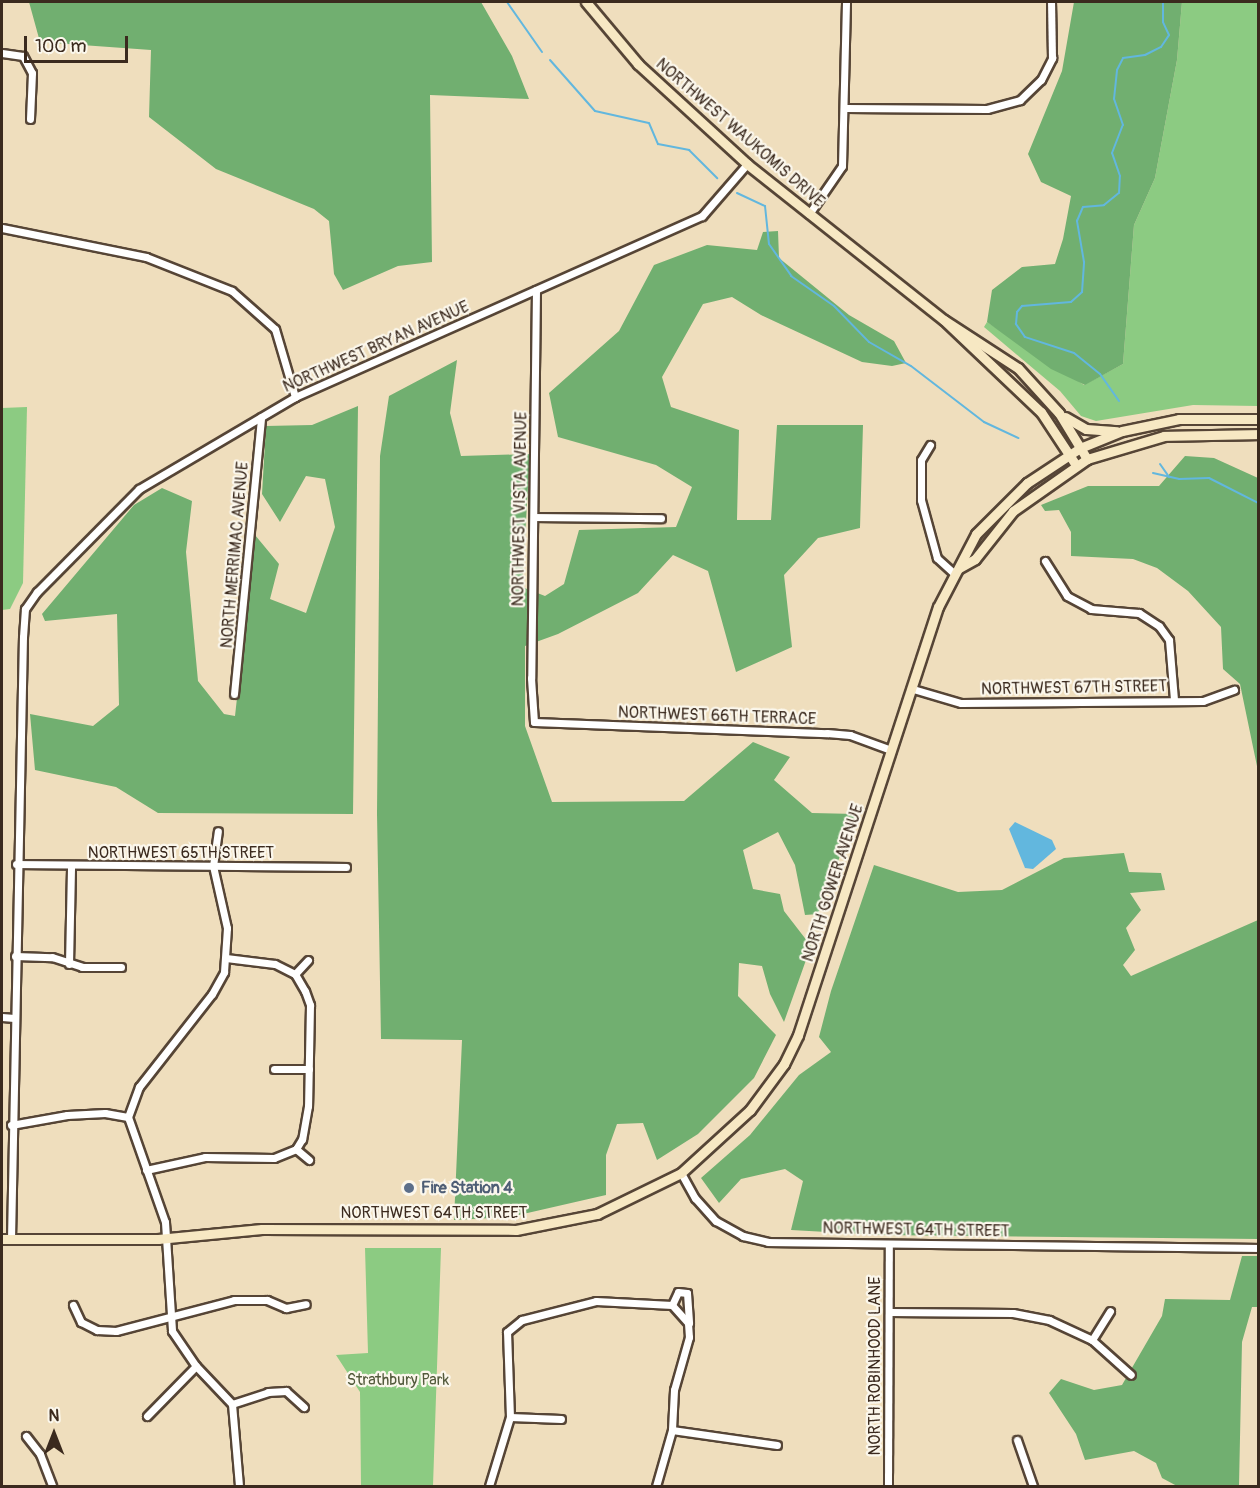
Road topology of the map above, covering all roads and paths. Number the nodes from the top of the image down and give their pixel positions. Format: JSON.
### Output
{"nodes":[{"id":1,"x":586,"y":2,"type":"edge"},
{"id":2,"x":846,"y":2,"type":"edge"},
{"id":3,"x":1050,"y":2,"type":"edge"},
{"id":4,"x":2,"y":53,"type":"edge"},
{"id":5,"x":846,"y":108,"type":"junction"},
{"id":6,"x":30,"y":119,"type":"dead end"},
{"id":7,"x":747,"y":164,"type":"junction"},
{"id":8,"x":809,"y":214,"type":"junction"},
{"id":9,"x":2,"y":228,"type":"edge"},
{"id":10,"x":536,"y":290,"type":"junction"},
{"id":11,"x":944,"y":320,"type":"junction"},
{"id":12,"x":295,"y":397,"type":"junction"},
{"id":13,"x":1059,"y":413,"type":"junction"},
{"id":14,"x":261,"y":417,"type":"junction"},
{"id":15,"x":1258,"y":419,"type":"edge"},
{"id":16,"x":1122,"y":431,"type":"junction"},
{"id":17,"x":1258,"y":434,"type":"edge"},
{"id":18,"x":930,"y":445,"type":"dead end"},
{"id":19,"x":1080,"y":448,"type":"junction"},
{"id":20,"x":1070,"y":454,"type":"junction"},
{"id":21,"x":1087,"y":459,"type":"junction"},
{"id":22,"x":1076,"y":465,"type":"junction"},
{"id":23,"x":535,"y":518,"type":"junction"},
{"id":24,"x":661,"y":518,"type":"dead end"},
{"id":25,"x":1045,"y":561,"type":"dead end"},
{"id":26,"x":957,"y":571,"type":"junction"},
{"id":27,"x":913,"y":689,"type":"junction"},
{"id":28,"x":1234,"y":690,"type":"dead end"},
{"id":29,"x":234,"y":694,"type":"dead end"},
{"id":30,"x":1174,"y":700,"type":"junction"},
{"id":31,"x":539,"y":724,"type":"joint"},
{"id":32,"x":891,"y":750,"type":"junction"},
{"id":33,"x":218,"y":831,"type":"dead end"},
{"id":34,"x":16,"y":864,"type":"junction"},
{"id":35,"x":71,"y":866,"type":"junction"},
{"id":36,"x":213,"y":866,"type":"junction"},
{"id":37,"x":346,"y":867,"type":"dead end"},
{"id":38,"x":15,"y":956,"type":"junction"},
{"id":39,"x":226,"y":958,"type":"junction"},
{"id":40,"x":308,"y":960,"type":"dead end"},
{"id":41,"x":69,"y":964,"type":"junction"},
{"id":42,"x":121,"y":967,"type":"dead end"},
{"id":43,"x":295,"y":974,"type":"junction"},
{"id":44,"x":2,"y":1017,"type":"edge"},
{"id":45,"x":14,"y":1018,"type":"junction"},
{"id":46,"x":274,"y":1069,"type":"dead end"},
{"id":47,"x":309,"y":1069,"type":"junction"},
{"id":48,"x":128,"y":1118,"type":"junction"},
{"id":49,"x":11,"y":1125,"type":"junction"},
{"id":50,"x":296,"y":1149,"type":"junction"},
{"id":51,"x":309,"y":1161,"type":"dead end"},
{"id":52,"x":146,"y":1170,"type":"junction"},
{"id":53,"x":681,"y":1173,"type":"junction"},
{"id":54,"x":6,"y":1239,"type":"edge"},
{"id":55,"x":166,"y":1239,"type":"junction"},
{"id":56,"x":889,"y":1246,"type":"junction"},
{"id":57,"x":1258,"y":1248,"type":"edge"},
{"id":58,"x":306,"y":1304,"type":"dead end"},
{"id":59,"x":73,"y":1305,"type":"dead end"},
{"id":60,"x":672,"y":1305,"type":"junction"},
{"id":61,"x":1110,"y":1311,"type":"dead end"},
{"id":62,"x":889,"y":1312,"type":"junction"},
{"id":63,"x":170,"y":1315,"type":"junction"},
{"id":64,"x":689,"y":1327,"type":"junction"},
{"id":65,"x":1092,"y":1340,"type":"junction"},
{"id":66,"x":196,"y":1366,"type":"junction"},
{"id":67,"x":1131,"y":1376,"type":"dead end"},
{"id":68,"x":232,"y":1404,"type":"junction"},
{"id":69,"x":304,"y":1407,"type":"dead end"},
{"id":70,"x":147,"y":1416,"type":"dead end"},
{"id":71,"x":510,"y":1417,"type":"junction"},
{"id":72,"x":561,"y":1419,"type":"dead end"},
{"id":73,"x":672,"y":1430,"type":"junction"},
{"id":74,"x":26,"y":1436,"type":"dead end"},
{"id":75,"x":1017,"y":1440,"type":"dead end"},
{"id":76,"x":777,"y":1445,"type":"dead end"},
{"id":77,"x":52,"y":1486,"type":"edge"},
{"id":78,"x":239,"y":1486,"type":"edge"},
{"id":79,"x":489,"y":1486,"type":"edge"},
{"id":80,"x":656,"y":1486,"type":"edge"},
{"id":81,"x":888,"y":1486,"type":"edge"},
{"id":82,"x":1033,"y":1486,"type":"edge"}],
"edges":[{"from":1,"to":7,"type":"main road","name":"NORTHWEST WAUKOMIS DRIVE"},
{"from":2,"to":5,"type":"street"},
{"from":3,"to":5,"type":"street"},
{"from":4,"to":6,"type":"street"},
{"from":5,"to":8,"type":"street"},
{"from":7,"to":8,"type":"main road","name":"NORTHWEST WAUKOMIS DRIVE"},
{"from":7,"to":10,"type":"street","name":"NORTHWEST BRYAN AVENUE"},
{"from":8,"to":11,"type":"main road","name":"NORTHWEST WAUKOMIS DRIVE"},
{"from":9,"to":12,"type":"street"},
{"from":10,"to":12,"type":"street","name":"NORTHWEST BRYAN AVENUE"},
{"from":10,"to":23,"type":"street","name":"NORTHWEST VISTA AVENUE"},
{"from":11,"to":13,"type":"main road","name":"NORTHWEST WAUKOMIS DRIVE"},
{"from":11,"to":20,"type":"main road","name":"NORTHWEST WAUKOMIS DRIVE"},
{"from":12,"to":14,"type":"street","name":"NORTHWEST BRYAN AVENUE"},
{"from":13,"to":16,"type":"main road"},
{"from":13,"to":19,"type":"main road","name":"NORTHWEST WAUKOMIS DRIVE"},
{"from":14,"to":29,"type":"street","name":"NORTH MERRIMAC AVENUE"},
{"from":14,"to":34,"type":"street","name":"NORTHWEST BRYAN AVENUE"},
{"from":15,"to":16,"type":"main road","name":"NORTH GOWER AVENUE"},
{"from":16,"to":19,"type":"main road","name":"NORTH GOWER AVENUE"},
{"from":17,"to":21,"type":"main road"},
{"from":18,"to":26,"type":"street"},
{"from":19,"to":20,"type":"main road","name":"NORTH GOWER AVENUE"},
{"from":19,"to":21,"type":"main road","name":"NORTHWEST WAUKOMIS DRIVE"},
{"from":20,"to":22,"type":"main road","name":"NORTHWEST WAUKOMIS DRIVE"},
{"from":20,"to":26,"type":"main road","name":"NORTH GOWER AVENUE"},
{"from":21,"to":22,"type":"main road","name":"NORTH GOWER AVENUE"},
{"from":22,"to":26,"type":"main road","name":"NORTH GOWER AVENUE"},
{"from":23,"to":24,"type":"street"},
{"from":23,"to":31,"type":"street","name":"NORTHWEST VISTA AVENUE"},
{"from":25,"to":30,"type":"street"},
{"from":26,"to":27,"type":"main road","name":"NORTH GOWER AVENUE"},
{"from":27,"to":30,"type":"street","name":"NORTHWEST 67TH STREET"},
{"from":27,"to":32,"type":"main road","name":"NORTH GOWER AVENUE"},
{"from":28,"to":30,"type":"street","name":"NORTHWEST 67TH STREET"},
{"from":31,"to":32,"type":"street","name":"NORTHWEST 66TH TERRACE"},
{"from":32,"to":53,"type":"main road","name":"NORTH GOWER AVENUE"},
{"from":33,"to":36,"type":"street"},
{"from":34,"to":35,"type":"street","name":"NORTHWEST 65TH STREET"},
{"from":34,"to":38,"type":"street","name":"NORTHWEST BRYAN AVENUE"},
{"from":35,"to":36,"type":"street","name":"NORTHWEST 65TH STREET"},
{"from":35,"to":41,"type":"street"},
{"from":36,"to":37,"type":"street","name":"NORTHWEST 65TH STREET"},
{"from":36,"to":39,"type":"street"},
{"from":38,"to":41,"type":"street"},
{"from":38,"to":45,"type":"street","name":"NORTHWEST BRYAN AVENUE"},
{"from":39,"to":43,"type":"street"},
{"from":39,"to":48,"type":"street"},
{"from":40,"to":43,"type":"street"},
{"from":41,"to":42,"type":"street"},
{"from":43,"to":47,"type":"street"},
{"from":44,"to":45,"type":"street"},
{"from":45,"to":49,"type":"street","name":"NORTHWEST BRYAN AVENUE"},
{"from":46,"to":47,"type":"street"},
{"from":47,"to":50,"type":"street"},
{"from":48,"to":49,"type":"street"},
{"from":48,"to":52,"type":"street"},
{"from":49,"to":54,"type":"street","name":"NORTHWEST BRYAN AVENUE"},
{"from":50,"to":51,"type":"street"},
{"from":50,"to":52,"type":"street"},
{"from":52,"to":55,"type":"street"},
{"from":53,"to":55,"type":"main road","name":"NORTHWEST 64TH STREET"},
{"from":53,"to":56,"type":"street","name":"NORTHWEST 64TH STREET"},
{"from":54,"to":55,"type":"main road","name":"NORTHWEST 64TH STREET"},
{"from":55,"to":63,"type":"street"},
{"from":56,"to":57,"type":"street","name":"NORTHWEST 64TH STREET"},
{"from":56,"to":62,"type":"street","name":"NORTH ROBINHOOD LANE"},
{"from":58,"to":63,"type":"street"},
{"from":59,"to":63,"type":"street"},
{"from":60,"to":64,"type":"street"},
{"from":60,"to":64,"type":"street"},
{"from":60,"to":71,"type":"street"},
{"from":61,"to":65,"type":"street"},
{"from":62,"to":65,"type":"street"},
{"from":62,"to":81,"type":"street","name":"NORTH ROBINHOOD LANE"},
{"from":63,"to":66,"type":"street"},
{"from":64,"to":73,"type":"street"},
{"from":65,"to":67,"type":"street"},
{"from":66,"to":68,"type":"street"},
{"from":66,"to":70,"type":"street"},
{"from":68,"to":69,"type":"street"},
{"from":68,"to":78,"type":"street"},
{"from":71,"to":72,"type":"street"},
{"from":71,"to":79,"type":"street"},
{"from":73,"to":76,"type":"street"},
{"from":73,"to":80,"type":"street"},
{"from":74,"to":77,"type":"street"},
{"from":75,"to":82,"type":"street"}]}
